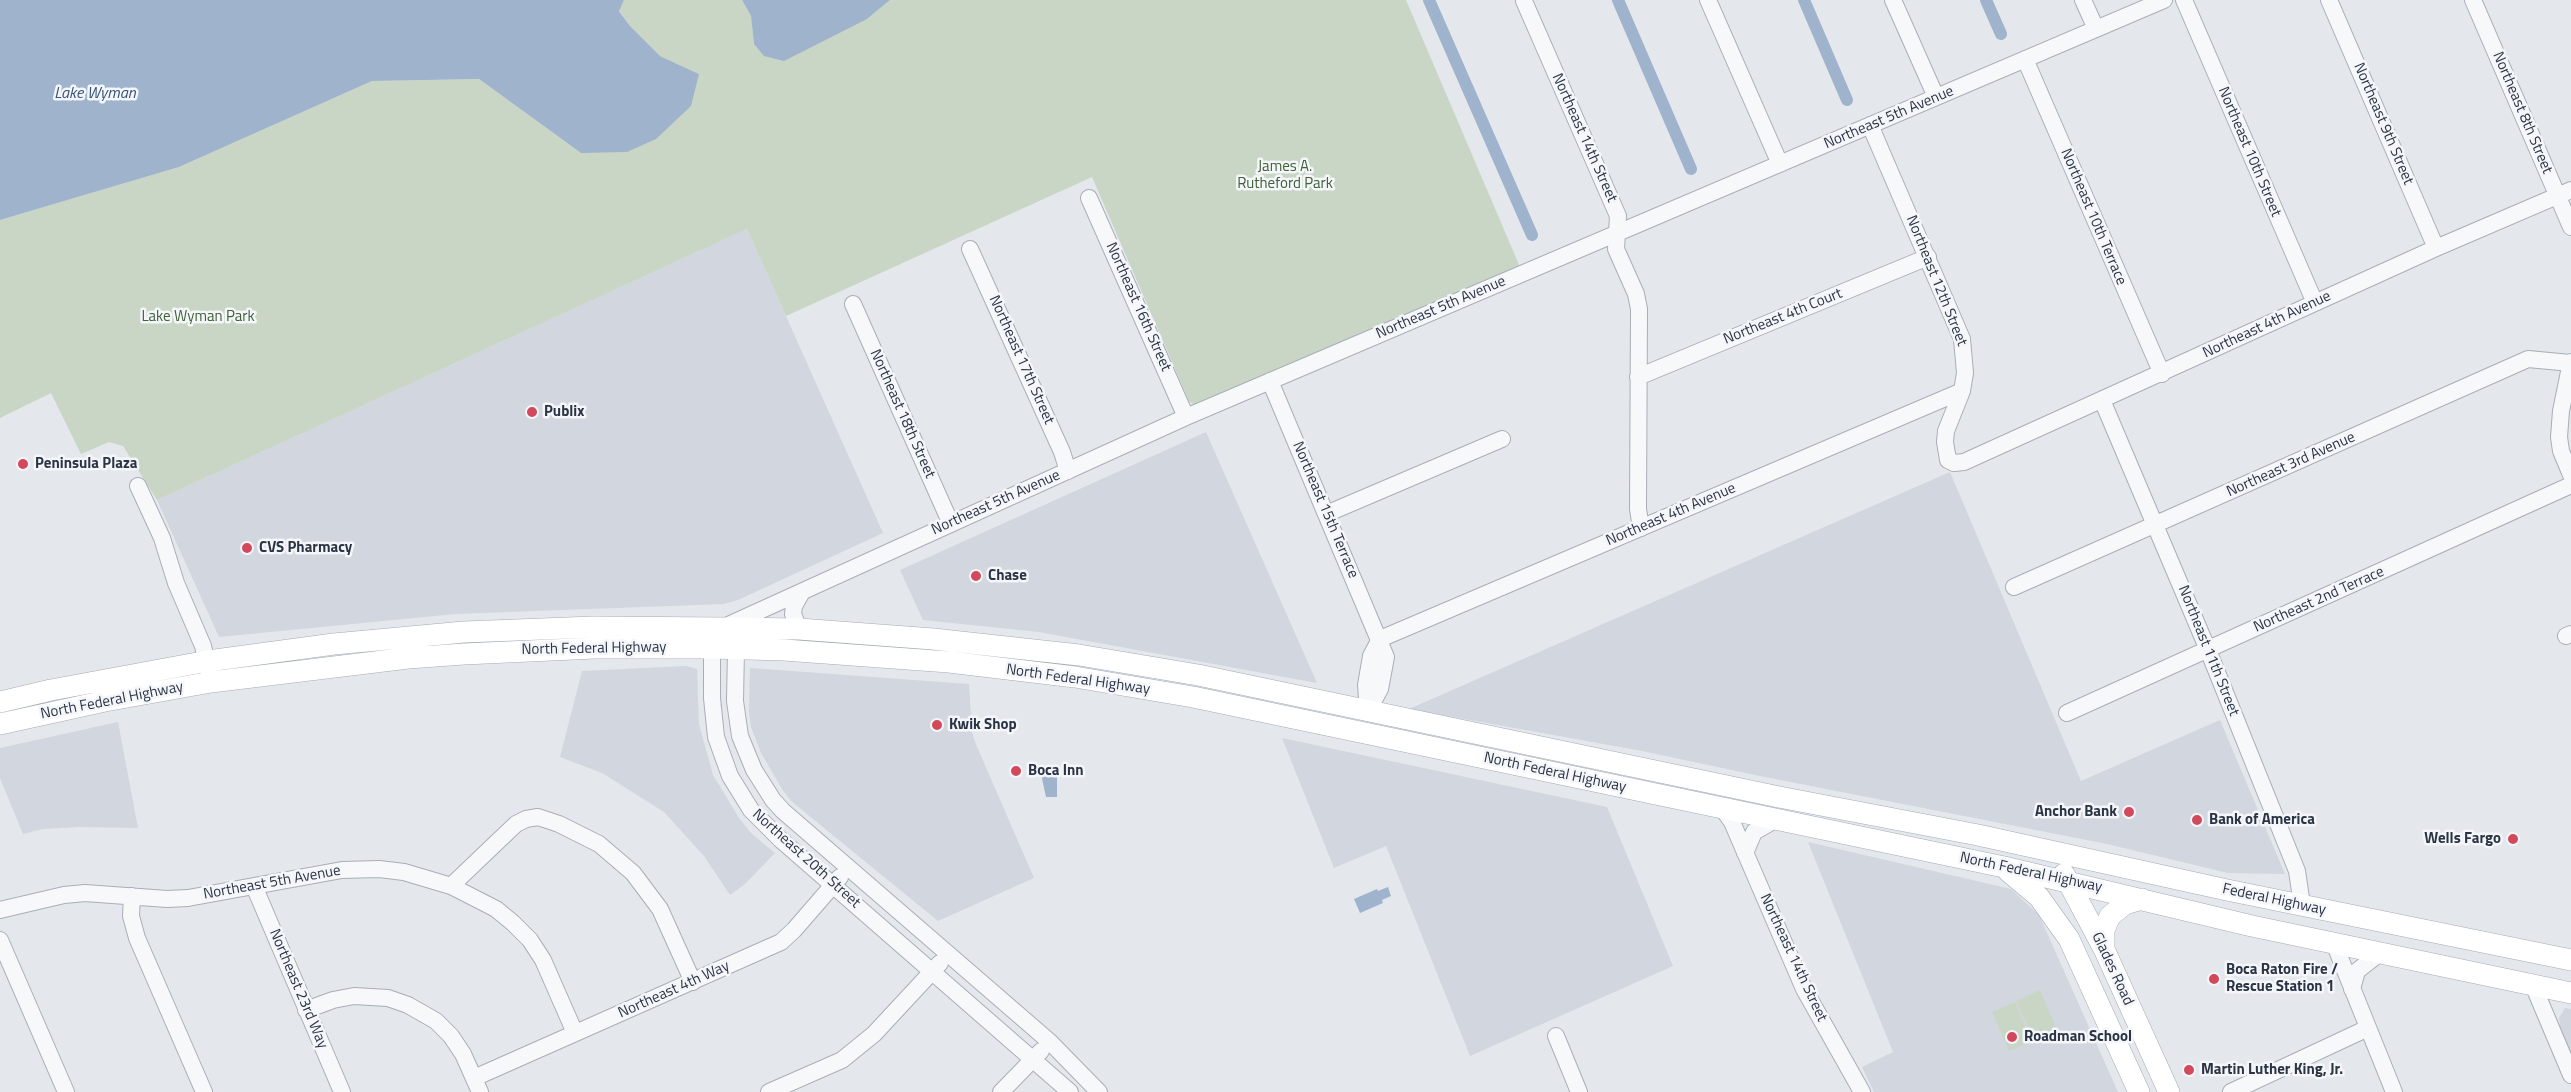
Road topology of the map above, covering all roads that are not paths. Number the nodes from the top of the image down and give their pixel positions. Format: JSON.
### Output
{"nodes":[{"id":1,"x":1708,"y":0,"type":"edge"},
{"id":2,"x":1893,"y":0,"type":"edge"},
{"id":3,"x":2083,"y":0,"type":"edge"},
{"id":4,"x":2164,"y":0,"type":"edge"},
{"id":5,"x":2184,"y":0,"type":"edge"},
{"id":6,"x":2329,"y":0,"type":"edge"},
{"id":7,"x":2473,"y":0,"type":"edge"},
{"id":8,"x":1524,"y":2,"type":"edge"},
{"id":9,"x":2096,"y":29,"type":"junction"},
{"id":10,"x":2025,"y":59,"type":"junction"},
{"id":11,"x":1936,"y":97,"type":"junction"},
{"id":12,"x":1870,"y":125,"type":"junction"},
{"id":13,"x":1780,"y":164,"type":"junction"},
{"id":14,"x":2564,"y":193,"type":"edge"},
{"id":15,"x":1089,"y":198,"type":"dead end"},
{"id":16,"x":2571,"y":227,"type":"edge"},
{"id":17,"x":1617,"y":233,"type":"junction"},
{"id":18,"x":2436,"y":248,"type":"junction"},
{"id":19,"x":970,"y":249,"type":"dead end"},
{"id":20,"x":1928,"y":257,"type":"junction"},
{"id":21,"x":2315,"y":303,"type":"junction"},
{"id":22,"x":853,"y":304,"type":"dead end"},
{"id":23,"x":2571,"y":363,"type":"edge"},
{"id":24,"x":2162,"y":374,"type":"junction"},
{"id":25,"x":1638,"y":377,"type":"junction"},
{"id":26,"x":1270,"y":381,"type":"junction"},
{"id":27,"x":1962,"y":392,"type":"junction"},
{"id":28,"x":2102,"y":400,"type":"junction"},
{"id":29,"x":1186,"y":417,"type":"junction"},
{"id":30,"x":1503,"y":439,"type":"dead end"},
{"id":31,"x":1964,"y":462,"type":"joint"},
{"id":32,"x":1068,"y":471,"type":"junction"},
{"id":33,"x":2571,"y":475,"type":"edge"},
{"id":34,"x":2571,"y":485,"type":"edge"},
{"id":35,"x":138,"y":486,"type":"dead end"},
{"id":36,"x":1326,"y":514,"type":"junction"},
{"id":37,"x":951,"y":524,"type":"junction"},
{"id":38,"x":2156,"y":525,"type":"junction"},
{"id":39,"x":1641,"y":528,"type":"junction"},
{"id":40,"x":2014,"y":587,"type":"dead end"},
{"id":41,"x":802,"y":592,"type":"junction"},
{"id":42,"x":724,"y":627,"type":"junction"},
{"id":43,"x":799,"y":629,"type":"junction"},
{"id":44,"x":1380,"y":639,"type":"junction"},
{"id":45,"x":953,"y":641,"type":"junction"},
{"id":46,"x":712,"y":648,"type":"junction"},
{"id":47,"x":736,"y":649,"type":"junction"},
{"id":48,"x":2208,"y":650,"type":"junction"},
{"id":49,"x":274,"y":651,"type":"junction"},
{"id":50,"x":1079,"y":655,"type":"junction"},
{"id":51,"x":208,"y":661,"type":"junction"},
{"id":52,"x":950,"y":662,"type":"junction"},
{"id":53,"x":1043,"y":673,"type":"junction"},
{"id":54,"x":1198,"y":675,"type":"junction"},
{"id":55,"x":256,"y":676,"type":"junction"},
{"id":56,"x":210,"y":682,"type":"junction"},
{"id":57,"x":1193,"y":697,"type":"junction"},
{"id":58,"x":0,"y":702,"type":"edge"},
{"id":59,"x":1368,"y":711,"type":"junction"},
{"id":60,"x":2067,"y":713,"type":"dead end"},
{"id":61,"x":1405,"y":719,"type":"junction"},
{"id":62,"x":0,"y":724,"type":"edge"},
{"id":63,"x":1328,"y":726,"type":"junction"},
{"id":64,"x":1366,"y":733,"type":"junction"},
{"id":65,"x":749,"y":760,"type":"junction"},
{"id":66,"x":727,"y":770,"type":"junction"},
{"id":67,"x":1779,"y":797,"type":"junction"},
{"id":68,"x":1722,"y":808,"type":"junction"},
{"id":69,"x":1754,"y":815,"type":"junction"},
{"id":70,"x":1776,"y":820,"type":"junction"},
{"id":71,"x":1978,"y":835,"type":"joint"},
{"id":72,"x":2046,"y":850,"type":"junction"},
{"id":73,"x":1745,"y":853,"type":"junction"},
{"id":74,"x":2106,"y":863,"type":"junction"},
{"id":75,"x":848,"y":867,"type":"junction"},
{"id":76,"x":2012,"y":869,"type":"junction"},
{"id":77,"x":2069,"y":881,"type":"junction"},
{"id":78,"x":833,"y":885,"type":"junction"},
{"id":79,"x":254,"y":886,"type":"junction"},
{"id":80,"x":451,"y":886,"type":"junction"},
{"id":81,"x":132,"y":896,"type":"junction"},
{"id":82,"x":2142,"y":899,"type":"junction"},
{"id":83,"x":2302,"y":905,"type":"junction"},
{"id":84,"x":0,"y":910,"type":"edge"},
{"id":85,"x":2069,"y":939,"type":"junction"},
{"id":86,"x":0,"y":940,"type":"edge"},
{"id":87,"x":2334,"y":943,"type":"junction"},
{"id":88,"x":2514,"y":948,"type":"junction"},
{"id":89,"x":2104,"y":949,"type":"junction"},
{"id":90,"x":2380,"y":952,"type":"junction"},
{"id":91,"x":948,"y":954,"type":"junction"},
{"id":92,"x":2571,"y":960,"type":"edge"},
{"id":93,"x":2571,"y":968,"type":"edge"},
{"id":94,"x":933,"y":971,"type":"junction"},
{"id":95,"x":2465,"y":971,"type":"junction"},
{"id":96,"x":693,"y":982,"type":"junction"},
{"id":97,"x":2533,"y":985,"type":"junction"},
{"id":98,"x":2352,"y":989,"type":"junction"},
{"id":99,"x":2570,"y":993,"type":"edge"},
{"id":100,"x":306,"y":1010,"type":"junction"},
{"id":101,"x":2550,"y":1025,"type":"junction"},
{"id":102,"x":2368,"y":1028,"type":"junction"},
{"id":103,"x":575,"y":1033,"type":"junction"},
{"id":104,"x":1556,"y":1036,"type":"dead end"},
{"id":105,"x":1050,"y":1042,"type":"junction"},
{"id":106,"x":1033,"y":1058,"type":"junction"},
{"id":107,"x":2571,"y":1075,"type":"edge"},
{"id":108,"x":477,"y":1085,"type":"edge"},
{"id":109,"x":66,"y":1092,"type":"edge"},
{"id":110,"x":204,"y":1092,"type":"edge"},
{"id":111,"x":342,"y":1092,"type":"edge"},
{"id":112,"x":769,"y":1092,"type":"edge"},
{"id":113,"x":1001,"y":1092,"type":"edge"},
{"id":114,"x":1070,"y":1092,"type":"edge"},
{"id":115,"x":1099,"y":1092,"type":"edge"},
{"id":116,"x":1579,"y":1092,"type":"edge"},
{"id":117,"x":1862,"y":1092,"type":"edge"},
{"id":118,"x":2139,"y":1092,"type":"edge"},
{"id":119,"x":2169,"y":1092,"type":"edge"},
{"id":120,"x":2231,"y":1092,"type":"edge"},
{"id":121,"x":2394,"y":1092,"type":"edge"}],
"edges":[{"from":1,"to":13,"type":"street"},
{"from":2,"to":11,"type":"street"},
{"from":3,"to":9,"type":"street"},
{"from":4,"to":9,"type":"street","name":"Northeast 5th Avenue"},
{"from":5,"to":21,"type":"street","name":"Northeast 10th Street"},
{"from":6,"to":18,"type":"street","name":"Northeast 9th Street"},
{"from":7,"to":14,"type":"street","name":"Northeast 8th Street"},
{"from":8,"to":17,"type":"street","name":"Northeast 14th Street"},
{"from":9,"to":10,"type":"street","name":"Northeast 5th Avenue"},
{"from":10,"to":11,"type":"street","name":"Northeast 5th Avenue"},
{"from":10,"to":24,"type":"street","name":"Northeast 10th Terrace"},
{"from":11,"to":12,"type":"street","name":"Northeast 5th Avenue"},
{"from":12,"to":13,"type":"street","name":"Northeast 5th Avenue"},
{"from":12,"to":20,"type":"street","name":"Northeast 12th Street"},
{"from":13,"to":17,"type":"street","name":"Northeast 5th Avenue"},
{"from":14,"to":16,"type":"street","name":"Northeast 8th Street"},
{"from":14,"to":18,"type":"street","name":"Northeast 4th Avenue"},
{"from":15,"to":29,"type":"street","name":"Northeast 16th Street"},
{"from":17,"to":25,"type":"street","name":"Northeast 14th Street"},
{"from":17,"to":26,"type":"street","name":"Northeast 5th Avenue"},
{"from":18,"to":21,"type":"street","name":"Northeast 4th Avenue"},
{"from":19,"to":32,"type":"street","name":"Northeast 17th Street"},
{"from":20,"to":25,"type":"street","name":"Northeast 4th Court"},
{"from":20,"to":27,"type":"street","name":"Northeast 12th Street"},
{"from":21,"to":24,"type":"street","name":"Northeast 4th Avenue"},
{"from":22,"to":37,"type":"street","name":"Northeast 18th Street"},
{"from":23,"to":33,"type":"street"},
{"from":23,"to":38,"type":"street","name":"Northeast 3rd Avenue"},
{"from":24,"to":28,"type":"street","name":"Northeast 4th Avenue"},
{"from":25,"to":39,"type":"street","name":"Northeast 14th Street"},
{"from":26,"to":29,"type":"street","name":"Northeast 5th Avenue"},
{"from":26,"to":36,"type":"street","name":"Northeast 15th Terrace"},
{"from":27,"to":31,"type":"street","name":"Northeast 12th Street"},
{"from":27,"to":39,"type":"street","name":"Northeast 4th Avenue"},
{"from":28,"to":31,"type":"street","name":"Northeast 4th Avenue"},
{"from":28,"to":38,"type":"street","name":"Northeast 11th Street"},
{"from":29,"to":32,"type":"street","name":"Northeast 5th Avenue"},
{"from":30,"to":36,"type":"street"},
{"from":32,"to":37,"type":"street","name":"Northeast 5th Avenue"},
{"from":34,"to":48,"type":"street","name":"Northeast 2nd Terrace"},
{"from":35,"to":51,"type":"street"},
{"from":36,"to":44,"type":"street","name":"Northeast 15th Terrace"},
{"from":37,"to":41,"type":"street","name":"Northeast 5th Avenue"},
{"from":38,"to":40,"type":"street","name":"Northeast 3rd Avenue"},
{"from":38,"to":48,"type":"street","name":"Northeast 11th Street"},
{"from":39,"to":44,"type":"street","name":"Northeast 4th Avenue"},
{"from":41,"to":42,"type":"street","name":"Northeast 5th Avenue"},
{"from":41,"to":43,"type":"street"},
{"from":42,"to":43,"type":"main road","name":"North Federal Highway"},
{"from":42,"to":46,"type":"street"},
{"from":42,"to":47,"type":"street","name":"Northeast 20th Street"},
{"from":42,"to":49,"type":"main road","name":"North Federal Highway"},
{"from":43,"to":45,"type":"main road","name":"North Federal Highway"},
{"from":44,"to":59,"type":"street","name":"Northeast 15th Terrace"},
{"from":45,"to":50,"type":"main road","name":"North Federal Highway"},
{"from":45,"to":52,"type":"main road"},
{"from":46,"to":47,"type":"main road","name":"North Federal Highway"},
{"from":46,"to":55,"type":"main road","name":"North Federal Highway"},
{"from":46,"to":66,"type":"street","name":"Northeast 20th Street"},
{"from":47,"to":52,"type":"main road","name":"North Federal Highway"},
{"from":47,"to":65,"type":"street","name":"Northeast 20th Street"},
{"from":48,"to":60,"type":"street","name":"Northeast 2nd Terrace"},
{"from":48,"to":83,"type":"street","name":"Northeast 11th Street"},
{"from":49,"to":51,"type":"main road","name":"North Federal Highway"},
{"from":49,"to":55,"type":"main road"},
{"from":50,"to":53,"type":"main road"},
{"from":50,"to":54,"type":"main road","name":"North Federal Highway"},
{"from":51,"to":56,"type":"street"},
{"from":51,"to":58,"type":"main road","name":"North Federal Highway"},
{"from":52,"to":53,"type":"main road","name":"North Federal Highway"},
{"from":53,"to":57,"type":"main road","name":"North Federal Highway"},
{"from":54,"to":57,"type":"street"},
{"from":54,"to":59,"type":"main road","name":"North Federal Highway"},
{"from":55,"to":56,"type":"main road","name":"North Federal Highway"},
{"from":56,"to":62,"type":"main road","name":"North Federal Highway"},
{"from":57,"to":63,"type":"main road","name":"North Federal Highway"},
{"from":59,"to":61,"type":"main road","name":"North Federal Highway"},
{"from":59,"to":63,"type":"main road"},
{"from":61,"to":64,"type":"main road"},
{"from":61,"to":67,"type":"main road","name":"North Federal Highway"},
{"from":63,"to":64,"type":"main road","name":"North Federal Highway"},
{"from":64,"to":68,"type":"main road","name":"North Federal Highway"},
{"from":65,"to":66,"type":"street"},
{"from":65,"to":75,"type":"street","name":"Northeast 20th Street"},
{"from":66,"to":78,"type":"street","name":"Northeast 20th Street"},
{"from":67,"to":69,"type":"main road"},
{"from":67,"to":71,"type":"main road","name":"North Federal Highway"},
{"from":68,"to":69,"type":"main road","name":"North Federal Highway"},
{"from":68,"to":73,"type":"street","name":"Northeast 14th Street"},
{"from":69,"to":70,"type":"main road","name":"North Federal Highway"},
{"from":70,"to":73,"type":"street"},
{"from":70,"to":76,"type":"main road","name":"North Federal Highway"},
{"from":71,"to":72,"type":"main road","name":"Federal Highway"},
{"from":72,"to":74,"type":"main road","name":"Federal Highway"},
{"from":72,"to":76,"type":"main road"},
{"from":72,"to":77,"type":"main road","name":"Glades Road"},
{"from":73,"to":117,"type":"street","name":"Northeast 14th Street"},
{"from":74,"to":77,"type":"main road"},
{"from":74,"to":83,"type":"main road","name":"Federal Highway"},
{"from":75,"to":78,"type":"street","name":"Northeast 4th Way"},
{"from":75,"to":91,"type":"street","name":"Northeast 20th Street"},
{"from":76,"to":77,"type":"main road","name":"North Federal Highway"},
{"from":76,"to":85,"type":"main road","name":"Glades Road"},
{"from":77,"to":82,"type":"main road","name":"North Federal Highway"},
{"from":77,"to":85,"type":"main road"},
{"from":77,"to":89,"type":"main road","name":"Glades Road"},
{"from":78,"to":94,"type":"street","name":"Northeast 20th Street"},
{"from":78,"to":96,"type":"street","name":"Northeast 4th Way"},
{"from":79,"to":80,"type":"street","name":"Northeast 5th Avenue"},
{"from":79,"to":81,"type":"street","name":"Northeast 5th Avenue"},
{"from":79,"to":100,"type":"street","name":"Northeast 23rd Way"},
{"from":80,"to":96,"type":"street"},
{"from":80,"to":103,"type":"street","name":"Northeast 5th Avenue"},
{"from":81,"to":84,"type":"street","name":"Northeast 5th Avenue"},
{"from":81,"to":110,"type":"street"},
{"from":82,"to":87,"type":"main road","name":"Federal Highway"},
{"from":82,"to":89,"type":"main road"},
{"from":83,"to":88,"type":"main road","name":"Federal Highway"},
{"from":85,"to":118,"type":"main road","name":"Glades Road"},
{"from":86,"to":109,"type":"street"},
{"from":87,"to":90,"type":"main road","name":"Federal Highway"},
{"from":87,"to":98,"type":"street"},
{"from":88,"to":92,"type":"main road","name":"Federal Highway"},
{"from":88,"to":95,"type":"main road"},
{"from":89,"to":119,"type":"main road","name":"Glades Road"},
{"from":90,"to":95,"type":"main road","name":"Federal Highway"},
{"from":90,"to":98,"type":"street"},
{"from":91,"to":94,"type":"street"},
{"from":91,"to":105,"type":"street","name":"Northeast 20th Street"},
{"from":93,"to":97,"type":"main road"},
{"from":94,"to":106,"type":"street","name":"Northeast 20th Street"},
{"from":94,"to":112,"type":"street"},
{"from":95,"to":97,"type":"main road","name":"Federal Highway"},
{"from":96,"to":103,"type":"street","name":"Northeast 4th Way"},
{"from":97,"to":99,"type":"main road","name":"Federal Highway"},
{"from":97,"to":101,"type":"street"},
{"from":98,"to":102,"type":"street"},
{"from":99,"to":101,"type":"street"},
{"from":100,"to":108,"type":"street"},
{"from":100,"to":111,"type":"street","name":"Northeast 23rd Way"},
{"from":101,"to":107,"type":"street"},
{"from":102,"to":120,"type":"street"},
{"from":102,"to":121,"type":"street"},
{"from":103,"to":108,"type":"street","name":"Northeast 4th Way"},
{"from":104,"to":116,"type":"street"},
{"from":105,"to":106,"type":"street"},
{"from":105,"to":115,"type":"street","name":"Northeast 20th Street"},
{"from":106,"to":113,"type":"street"},
{"from":106,"to":114,"type":"street","name":"Northeast 20th Street"}]}
